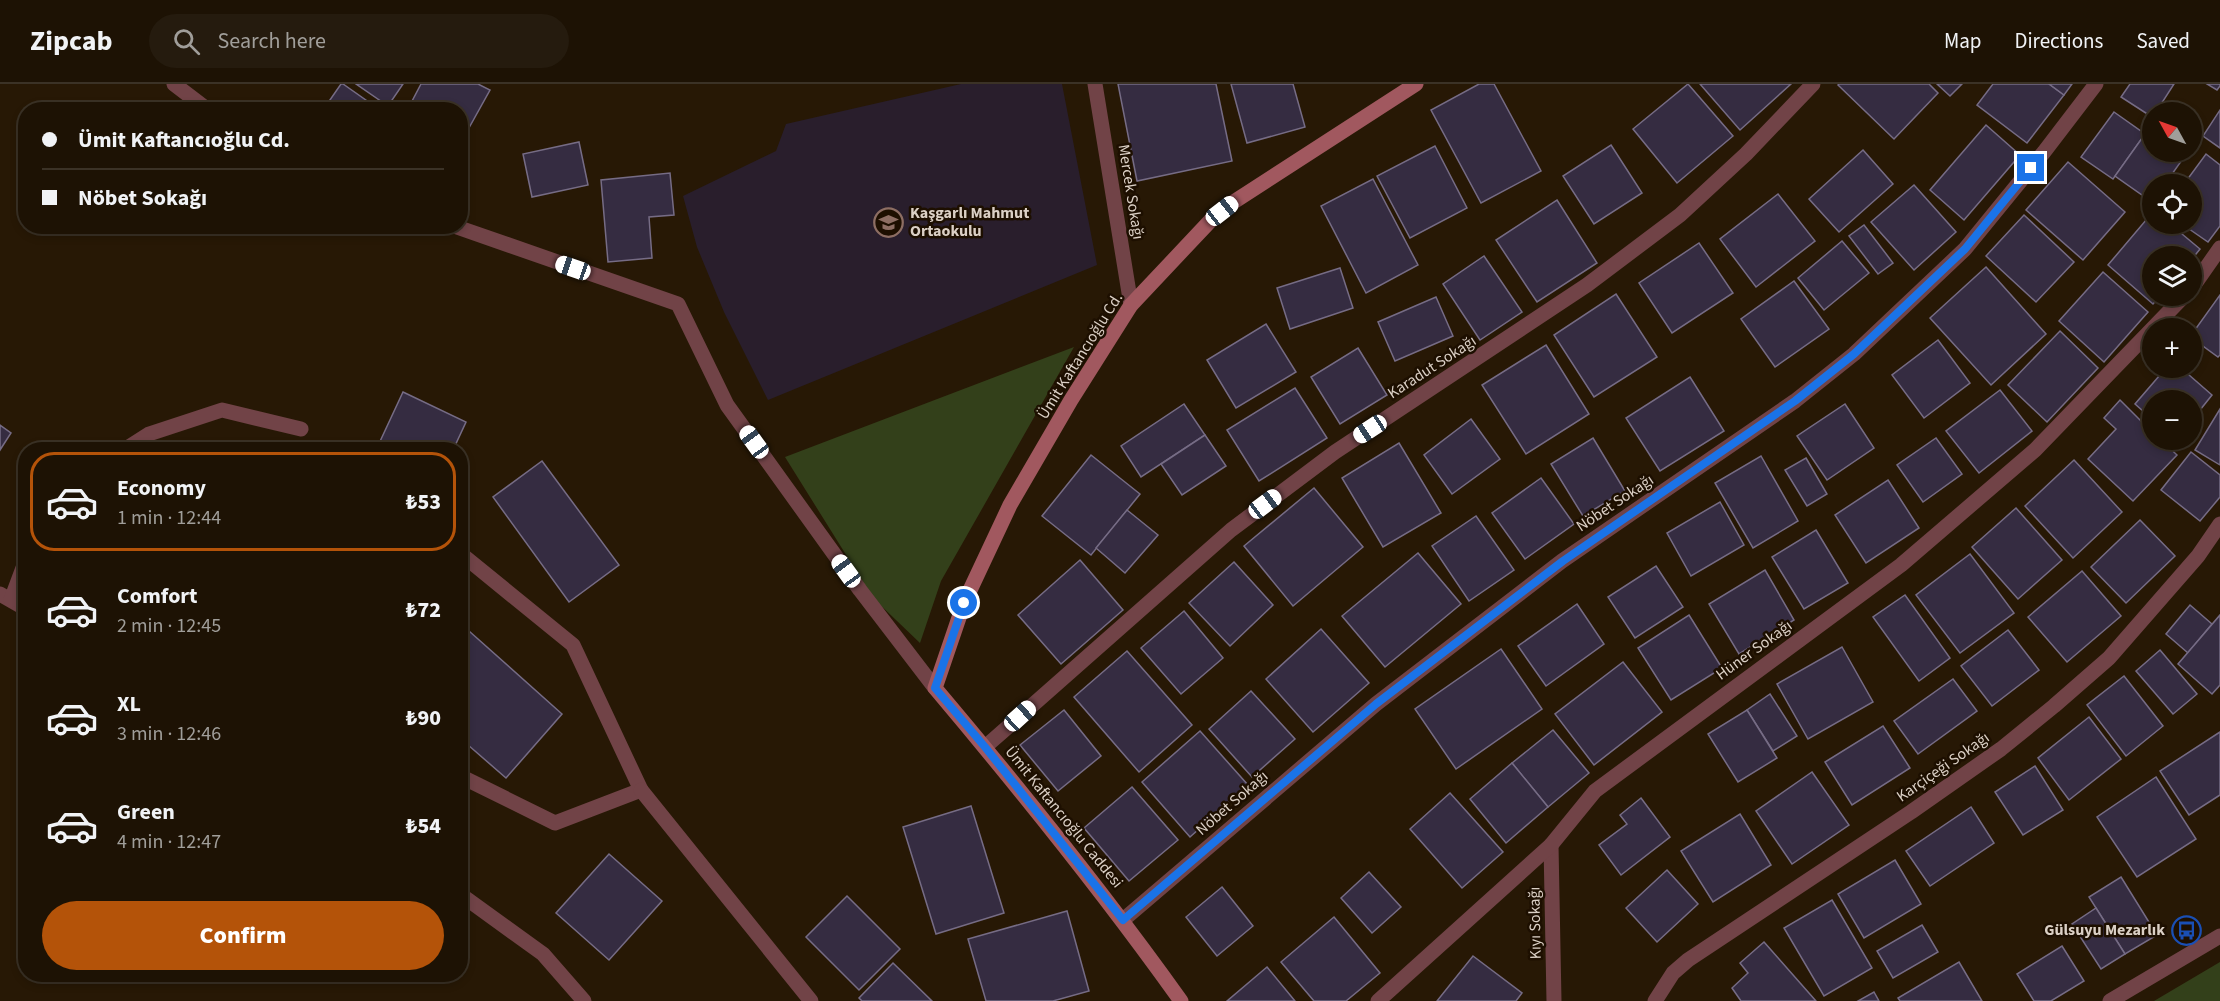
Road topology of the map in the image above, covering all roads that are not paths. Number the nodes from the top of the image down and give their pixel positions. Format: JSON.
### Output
{"nodes":[{"id":1,"x":174,"y":84,"type":"edge"},
{"id":2,"x":1095,"y":84,"type":"edge"},
{"id":3,"x":1416,"y":84,"type":"edge"},
{"id":4,"x":1813,"y":84,"type":"edge"},
{"id":5,"x":2096,"y":84,"type":"edge"},
{"id":6,"x":198,"y":102,"type":"edge"},
{"id":7,"x":468,"y":231,"type":"edge"},
{"id":8,"x":2220,"y":248,"type":"edge"},
{"id":9,"x":2202,"y":274,"type":"edge"},
{"id":10,"x":1131,"y":305,"type":"junction"},
{"id":11,"x":2174,"y":306,"type":"edge"},
{"id":12,"x":301,"y":429,"type":"dead end"},
{"id":13,"x":136,"y":442,"type":"edge"},
{"id":14,"x":2220,"y":524,"type":"edge"},
{"id":15,"x":468,"y":560,"type":"edge"},
{"id":16,"x":18,"y":574,"type":"edge"},
{"id":17,"x":5,"y":597,"type":"edge"},
{"id":18,"x":935,"y":688,"type":"junction"},
{"id":19,"x":985,"y":747,"type":"junction"},
{"id":20,"x":468,"y":781,"type":"edge"},
{"id":21,"x":641,"y":790,"type":"junction"},
{"id":22,"x":1551,"y":845,"type":"junction"},
{"id":23,"x":468,"y":900,"type":"edge"},
{"id":24,"x":1123,"y":920,"type":"junction"},
{"id":25,"x":2220,"y":936,"type":"edge"},
{"id":26,"x":585,"y":1001,"type":"edge"},
{"id":27,"x":811,"y":1001,"type":"edge"},
{"id":28,"x":1181,"y":1001,"type":"edge"},
{"id":29,"x":1378,"y":1001,"type":"edge"},
{"id":30,"x":1554,"y":1001,"type":"edge"},
{"id":31,"x":1655,"y":1001,"type":"edge"},
{"id":32,"x":2110,"y":1001,"type":"edge"}],
"edges":[{"from":1,"to":6,"type":"street"},
{"from":2,"to":10,"type":"street","name":"Mercek Sokağı"},
{"from":3,"to":10,"type":"street","name":"Ümit Kaftancıoğlu Cd."},
{"from":4,"to":19,"type":"street","name":"Karadut Sokağı"},
{"from":5,"to":24,"type":"street","name":"Nöbet Sokağı"},
{"from":7,"to":18,"type":"street"},
{"from":8,"to":9,"type":"street"},
{"from":10,"to":18,"type":"street","name":"Ümit Kaftancıoğlu Cd."},
{"from":11,"to":22,"type":"street","name":"Hüner Sokağı"},
{"from":12,"to":13,"type":"street"},
{"from":14,"to":31,"type":"street","name":"Karçiçeği Sokağı"},
{"from":15,"to":21,"type":"street"},
{"from":16,"to":17,"type":"street"},
{"from":18,"to":19,"type":"street","name":"Ümit Kaftancıoğlu Caddesi"},
{"from":19,"to":24,"type":"street","name":"Ümit Kaftancıoğlu Caddesi"},
{"from":20,"to":21,"type":"street"},
{"from":21,"to":27,"type":"street"},
{"from":22,"to":29,"type":"street","name":"Hüner Sokağı"},
{"from":22,"to":30,"type":"street","name":"Kıyı Sokağı"},
{"from":23,"to":26,"type":"street"},
{"from":24,"to":28,"type":"street","name":"Ümit Kaftancıoğlu Caddesi"},
{"from":25,"to":32,"type":"street"}]}
